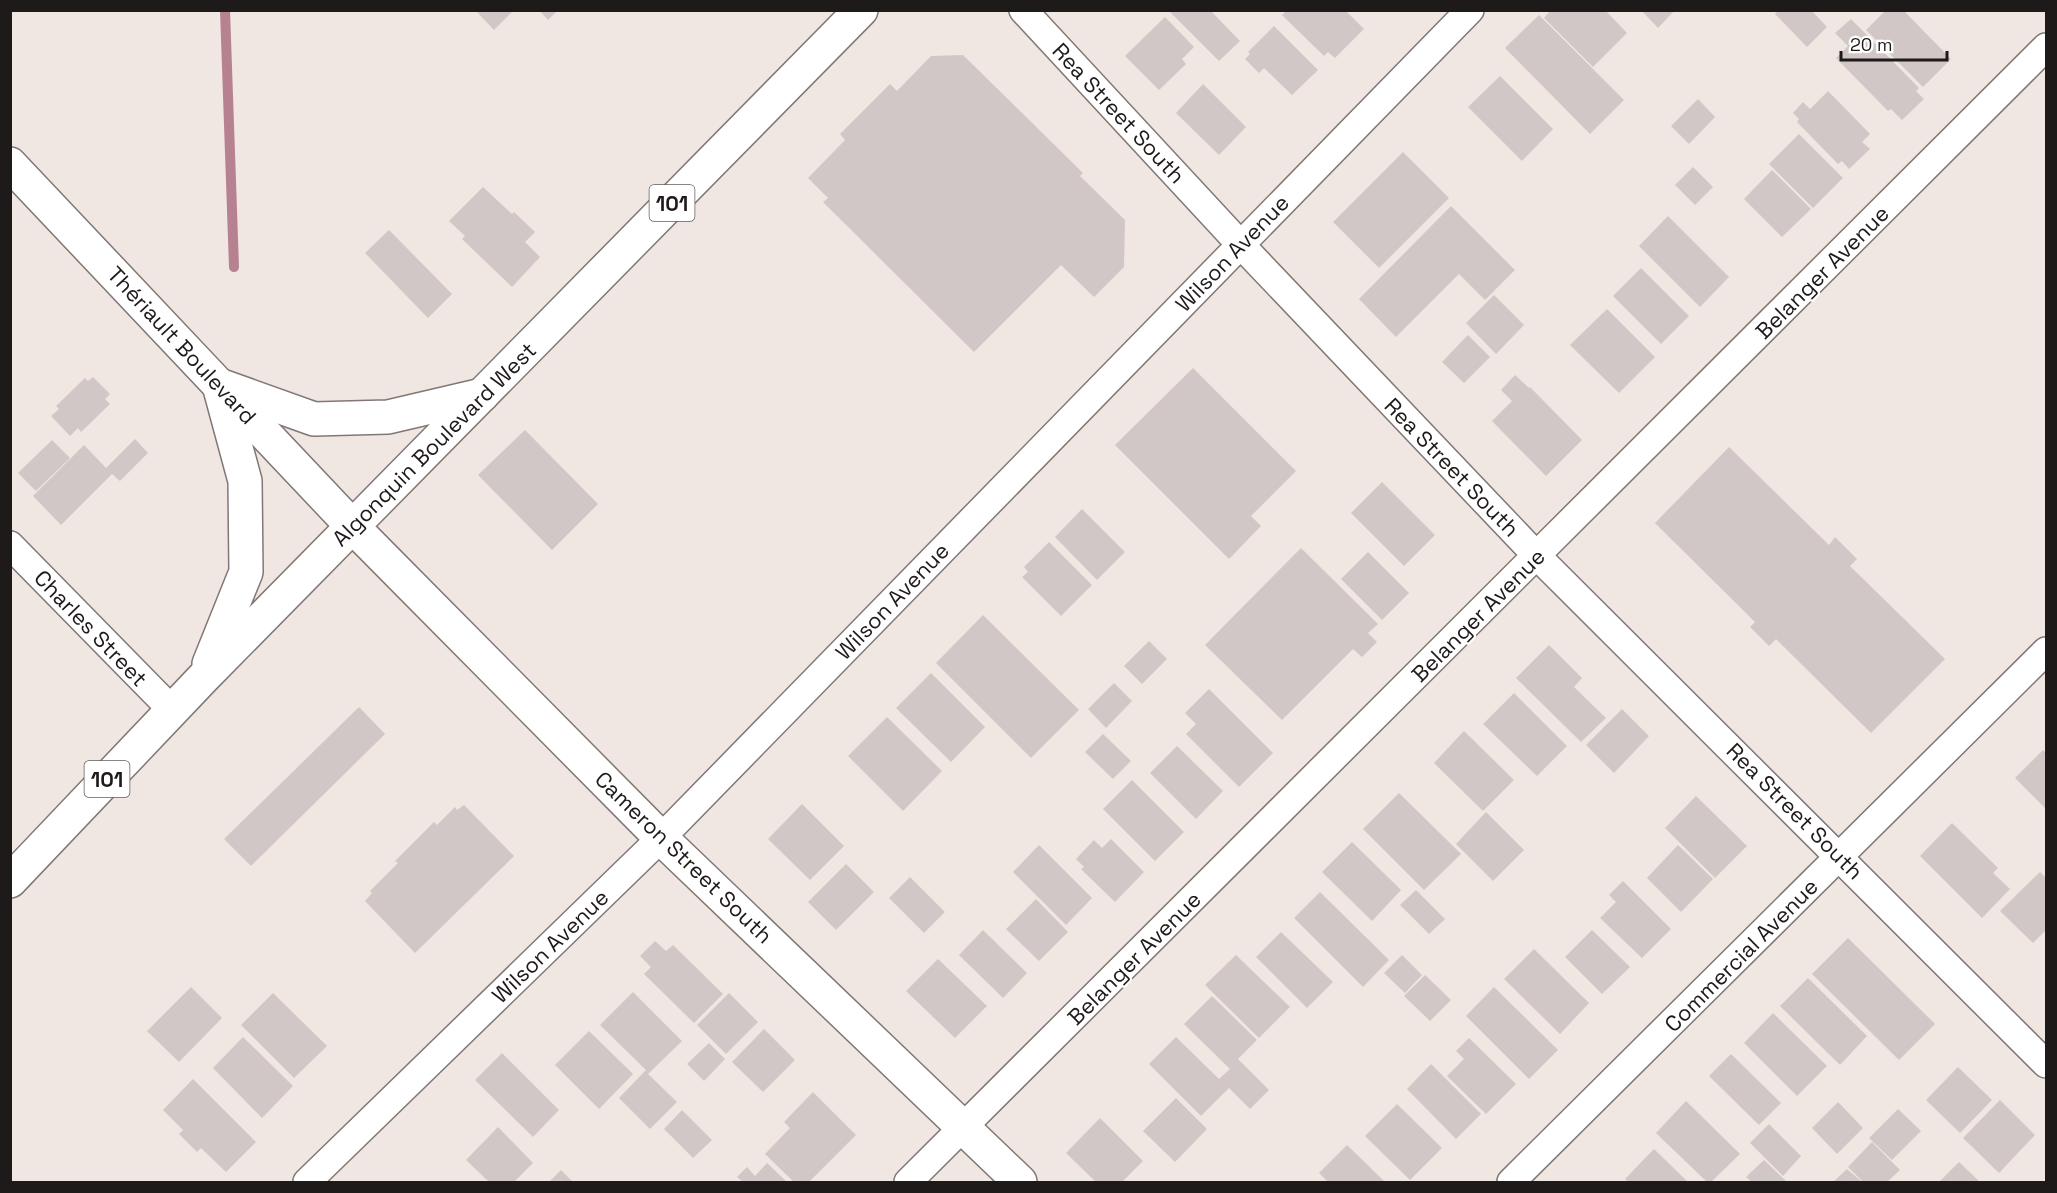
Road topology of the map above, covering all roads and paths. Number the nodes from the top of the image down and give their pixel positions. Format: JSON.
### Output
{"nodes":[{"id":1,"x":861,"y":10,"type":"edge"},
{"id":2,"x":1023,"y":10,"type":"edge"},
{"id":3,"x":1470,"y":10,"type":"edge"},
{"id":4,"x":2046,"y":47,"type":"edge"},
{"id":5,"x":10,"y":164,"type":"edge"},
{"id":6,"x":1240,"y":244,"type":"junction"},
{"id":7,"x":219,"y":385,"type":"junction"},
{"id":8,"x":482,"y":395,"type":"junction"},
{"id":9,"x":352,"y":527,"type":"junction"},
{"id":10,"x":10,"y":545,"type":"edge"},
{"id":11,"x":1537,"y":556,"type":"junction"},
{"id":12,"x":2046,"y":651,"type":"edge"},
{"id":13,"x":204,"y":677,"type":"junction"},
{"id":14,"x":172,"y":710,"type":"junction"},
{"id":15,"x":661,"y":838,"type":"junction"},
{"id":16,"x":1840,"y":856,"type":"junction"},
{"id":17,"x":10,"y":881,"type":"edge"},
{"id":18,"x":2046,"y":1064,"type":"edge"},
{"id":19,"x":964,"y":1127,"type":"junction"},
{"id":20,"x":307,"y":1182,"type":"edge"},
{"id":21,"x":908,"y":1182,"type":"edge"},
{"id":22,"x":1020,"y":1182,"type":"edge"},
{"id":23,"x":1511,"y":1182,"type":"edge"}],
"edges":[{"from":1,"to":8,"type":"main road","name":"Algonquin Boulevard West","number":"101"},
{"from":2,"to":6,"type":"street","name":"Rea Street South"},
{"from":3,"to":6,"type":"street","name":"Wilson Avenue"},
{"from":4,"to":11,"type":"street","name":"Belanger Avenue"},
{"from":5,"to":7,"type":"main road","name":"Thériault Boulevard"},
{"from":6,"to":11,"type":"street","name":"Rea Street South"},
{"from":6,"to":15,"type":"street","name":"Wilson Avenue"},
{"from":7,"to":8,"type":"main road"},
{"from":7,"to":9,"type":"main road","name":"Thériault Boulevard"},
{"from":7,"to":13,"type":"main road"},
{"from":8,"to":9,"type":"main road","name":"Algonquin Boulevard West","number":"101"},
{"from":9,"to":13,"type":"main road","name":"Algonquin Boulevard West","number":"101"},
{"from":9,"to":15,"type":"main road","name":"Cameron Street South"},
{"from":10,"to":14,"type":"street","name":"Charles Street"},
{"from":11,"to":16,"type":"street","name":"Rea Street South"},
{"from":11,"to":19,"type":"street","name":"Belanger Avenue"},
{"from":12,"to":16,"type":"street","name":"Commercial Avenue"},
{"from":13,"to":14,"type":"main road","name":"Algonquin Boulevard West","number":"101"},
{"from":14,"to":17,"type":"main road","name":"Algonquin Boulevard West","number":"101"},
{"from":15,"to":19,"type":"main road","name":"Cameron Street South"},
{"from":15,"to":20,"type":"street","name":"Wilson Avenue"},
{"from":16,"to":18,"type":"street","name":"Rea Street South"},
{"from":16,"to":23,"type":"street","name":"Commercial Avenue"},
{"from":19,"to":21,"type":"street","name":"Belanger Avenue"},
{"from":19,"to":22,"type":"main road","name":"Cameron Street South"}]}
